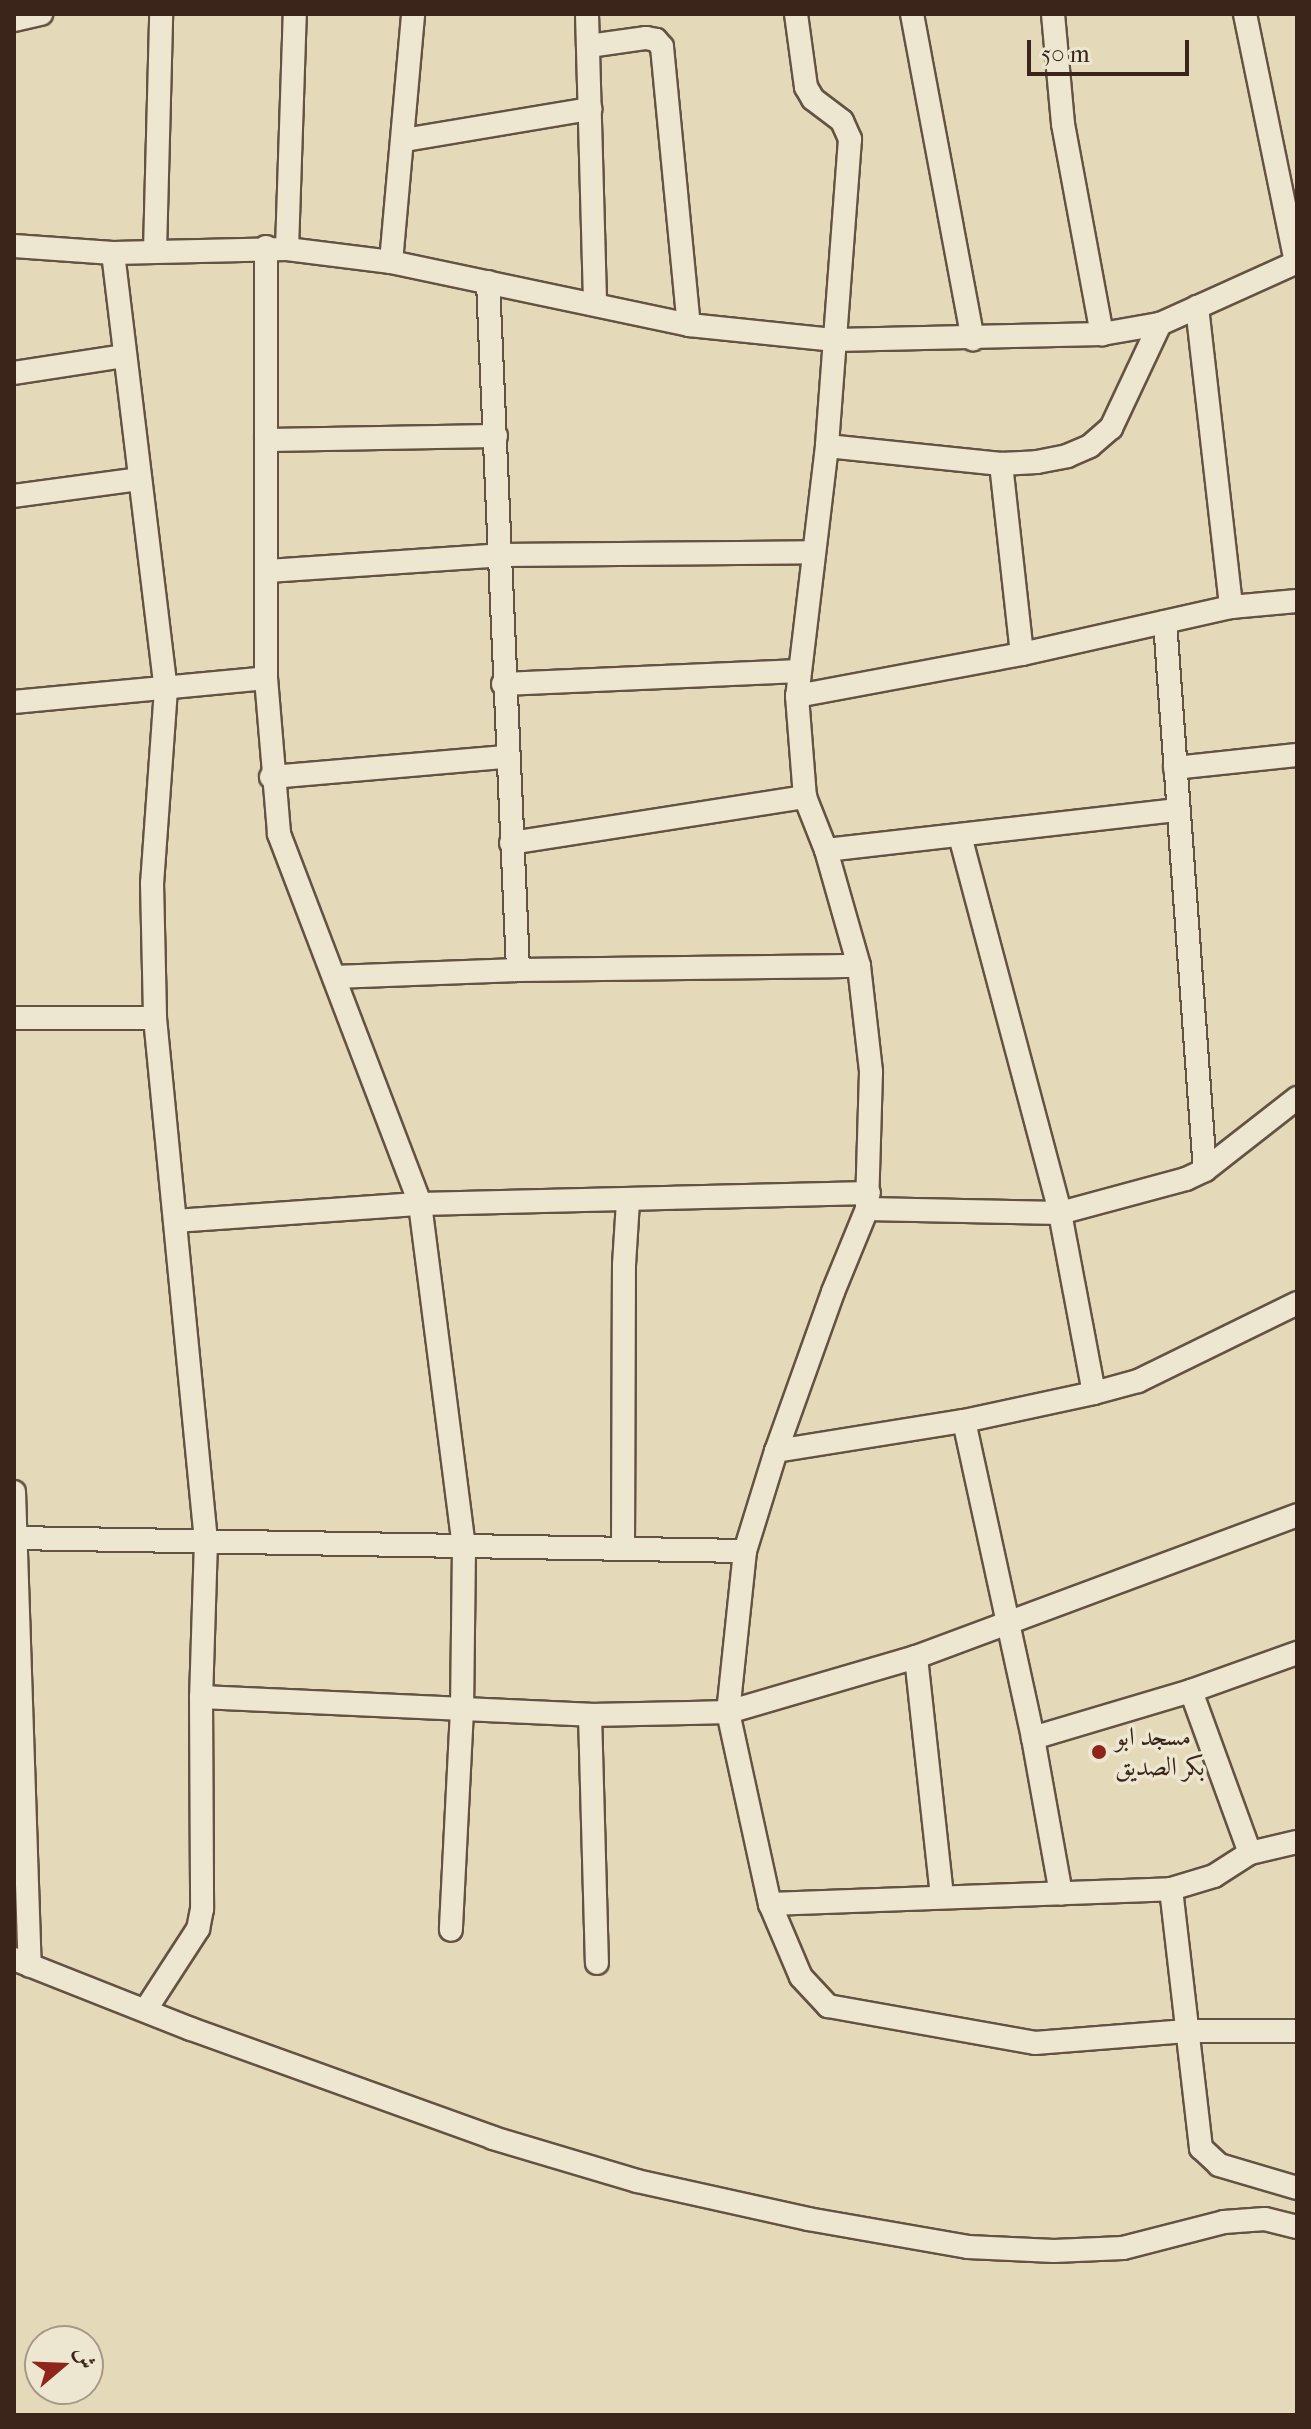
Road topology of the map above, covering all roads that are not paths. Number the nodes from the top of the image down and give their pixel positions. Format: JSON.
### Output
{"nodes":[{"id":1,"x":41,"y":14,"type":"edge"},
{"id":2,"x":161,"y":14,"type":"edge"},
{"id":3,"x":295,"y":14,"type":"edge"},
{"id":4,"x":413,"y":14,"type":"edge"},
{"id":5,"x":587,"y":14,"type":"edge"},
{"id":6,"x":796,"y":14,"type":"edge"},
{"id":7,"x":912,"y":14,"type":"edge"},
{"id":8,"x":1053,"y":14,"type":"edge"},
{"id":9,"x":1245,"y":14,"type":"edge"},
{"id":10,"x":14,"y":20,"type":"edge"},
{"id":11,"x":589,"y":46,"type":"junction"},
{"id":12,"x":590,"y":109,"type":"junction"},
{"id":13,"x":404,"y":140,"type":"junction"},
{"id":14,"x":14,"y":246,"type":"edge"},
{"id":15,"x":277,"y":248,"type":"junction"},
{"id":16,"x":155,"y":251,"type":"junction"},
{"id":17,"x":113,"y":253,"type":"junction"},
{"id":18,"x":391,"y":262,"type":"junction"},
{"id":19,"x":1297,"y":262,"type":"edge"},
{"id":20,"x":488,"y":282,"type":"junction"},
{"id":21,"x":595,"y":304,"type":"junction"},
{"id":22,"x":1197,"y":307,"type":"junction"},
{"id":23,"x":1160,"y":324,"type":"junction"},
{"id":24,"x":689,"y":325,"type":"junction"},
{"id":25,"x":1102,"y":334,"type":"junction"},
{"id":26,"x":973,"y":339,"type":"junction"},
{"id":27,"x":835,"y":340,"type":"junction"},
{"id":28,"x":124,"y":356,"type":"junction"},
{"id":29,"x":14,"y":373,"type":"edge"},
{"id":30,"x":496,"y":436,"type":"junction"},
{"id":31,"x":266,"y":440,"type":"junction"},
{"id":32,"x":827,"y":446,"type":"junction"},
{"id":33,"x":1001,"y":464,"type":"junction"},
{"id":34,"x":139,"y":479,"type":"junction"},
{"id":35,"x":14,"y":496,"type":"edge"},
{"id":36,"x":814,"y":552,"type":"junction"},
{"id":37,"x":500,"y":555,"type":"junction"},
{"id":38,"x":268,"y":571,"type":"junction"},
{"id":39,"x":1297,"y":601,"type":"edge"},
{"id":40,"x":1231,"y":607,"type":"junction"},
{"id":41,"x":1165,"y":622,"type":"junction"},
{"id":42,"x":1022,"y":654,"type":"junction"},
{"id":43,"x":800,"y":671,"type":"junction"},
{"id":44,"x":266,"y":678,"type":"junction"},
{"id":45,"x":503,"y":684,"type":"junction"},
{"id":46,"x":166,"y":689,"type":"junction"},
{"id":47,"x":797,"y":696,"type":"junction"},
{"id":48,"x":14,"y":702,"type":"edge"},
{"id":49,"x":1297,"y":755,"type":"edge"},
{"id":50,"x":506,"y":757,"type":"junction"},
{"id":51,"x":1175,"y":768,"type":"junction"},
{"id":52,"x":271,"y":777,"type":"junction"},
{"id":53,"x":805,"y":797,"type":"junction"},
{"id":54,"x":1178,"y":810,"type":"junction"},
{"id":55,"x":960,"y":836,"type":"junction"},
{"id":56,"x":511,"y":843,"type":"junction"},
{"id":57,"x":826,"y":850,"type":"junction"},
{"id":58,"x":859,"y":966,"type":"junction"},
{"id":59,"x":518,"y":970,"type":"junction"},
{"id":60,"x":334,"y":977,"type":"junction"},
{"id":61,"x":14,"y":1018,"type":"edge"},
{"id":62,"x":155,"y":1018,"type":"junction"},
{"id":63,"x":1297,"y":1098,"type":"edge"},
{"id":64,"x":1205,"y":1170,"type":"junction"},
{"id":65,"x":628,"y":1201,"type":"junction"},
{"id":66,"x":868,"y":1201,"type":"junction"},
{"id":67,"x":420,"y":1204,"type":"junction"},
{"id":68,"x":1060,"y":1213,"type":"junction"},
{"id":69,"x":175,"y":1221,"type":"junction"},
{"id":70,"x":1297,"y":1303,"type":"edge"},
{"id":71,"x":1094,"y":1393,"type":"junction"},
{"id":72,"x":964,"y":1421,"type":"junction"},
{"id":73,"x":776,"y":1451,"type":"junction"},
{"id":74,"x":14,"y":1492,"type":"edge"},
{"id":75,"x":1297,"y":1515,"type":"edge"},
{"id":76,"x":16,"y":1538,"type":"edge"},
{"id":77,"x":206,"y":1541,"type":"junction"},
{"id":78,"x":623,"y":1547,"type":"junction"},
{"id":79,"x":464,"y":1548,"type":"junction"},
{"id":80,"x":745,"y":1551,"type":"junction"},
{"id":81,"x":1005,"y":1621,"type":"junction"},
{"id":82,"x":1297,"y":1653,"type":"edge"},
{"id":83,"x":916,"y":1657,"type":"junction"},
{"id":84,"x":1191,"y":1691,"type":"junction"},
{"id":85,"x":201,"y":1697,"type":"junction"},
{"id":86,"x":462,"y":1710,"type":"junction"},
{"id":87,"x":728,"y":1712,"type":"junction"},
{"id":88,"x":590,"y":1715,"type":"junction"},
{"id":89,"x":1033,"y":1738,"type":"junction"},
{"id":90,"x":1297,"y":1842,"type":"edge"},
{"id":91,"x":1250,"y":1853,"type":"junction"},
{"id":92,"x":1171,"y":1889,"type":"junction"},
{"id":93,"x":1061,"y":1894,"type":"junction"},
{"id":94,"x":942,"y":1896,"type":"junction"},
{"id":95,"x":770,"y":1904,"type":"junction"},
{"id":96,"x":451,"y":1930,"type":"dead end"},
{"id":97,"x":22,"y":1963,"type":"edge"},
{"id":98,"x":597,"y":1963,"type":"dead end"},
{"id":99,"x":146,"y":2009,"type":"junction"},
{"id":100,"x":1187,"y":2031,"type":"junction"},
{"id":101,"x":1297,"y":2031,"type":"edge"},
{"id":102,"x":1297,"y":2188,"type":"edge"},
{"id":103,"x":1297,"y":2227,"type":"edge"}],
"edges":[{"from":1,"to":10,"type":"street"},
{"from":2,"to":16,"type":"street"},
{"from":3,"to":15,"type":"street"},
{"from":4,"to":13,"type":"street"},
{"from":5,"to":11,"type":"street"},
{"from":6,"to":27,"type":"street"},
{"from":7,"to":26,"type":"street"},
{"from":8,"to":25,"type":"street"},
{"from":9,"to":19,"type":"street"},
{"from":11,"to":12,"type":"street"},
{"from":11,"to":24,"type":"street"},
{"from":12,"to":13,"type":"street"},
{"from":12,"to":21,"type":"street"},
{"from":13,"to":18,"type":"street"},
{"from":14,"to":17,"type":"street"},
{"from":15,"to":16,"type":"street"},
{"from":15,"to":18,"type":"street"},
{"from":15,"to":31,"type":"street"},
{"from":16,"to":17,"type":"street"},
{"from":17,"to":28,"type":"street"},
{"from":18,"to":20,"type":"street"},
{"from":19,"to":22,"type":"street"},
{"from":20,"to":21,"type":"street"},
{"from":20,"to":30,"type":"street"},
{"from":21,"to":24,"type":"street"},
{"from":22,"to":23,"type":"street"},
{"from":22,"to":40,"type":"street"},
{"from":23,"to":25,"type":"street"},
{"from":23,"to":33,"type":"street"},
{"from":24,"to":27,"type":"street"},
{"from":25,"to":26,"type":"street"},
{"from":26,"to":27,"type":"street"},
{"from":27,"to":32,"type":"street"},
{"from":28,"to":29,"type":"street"},
{"from":28,"to":34,"type":"street"},
{"from":30,"to":31,"type":"street"},
{"from":30,"to":37,"type":"street"},
{"from":31,"to":38,"type":"street"},
{"from":32,"to":33,"type":"street"},
{"from":32,"to":36,"type":"street"},
{"from":33,"to":42,"type":"street"},
{"from":34,"to":35,"type":"street"},
{"from":34,"to":46,"type":"street"},
{"from":36,"to":37,"type":"street"},
{"from":36,"to":43,"type":"street"},
{"from":37,"to":38,"type":"street"},
{"from":37,"to":45,"type":"street"},
{"from":38,"to":44,"type":"street"},
{"from":39,"to":40,"type":"street"},
{"from":40,"to":41,"type":"street"},
{"from":41,"to":42,"type":"street"},
{"from":41,"to":51,"type":"street"},
{"from":42,"to":47,"type":"street"},
{"from":43,"to":45,"type":"street"},
{"from":43,"to":47,"type":"street"},
{"from":44,"to":46,"type":"street"},
{"from":44,"to":52,"type":"street"},
{"from":45,"to":50,"type":"street"},
{"from":46,"to":48,"type":"street"},
{"from":46,"to":62,"type":"street"},
{"from":47,"to":53,"type":"street"},
{"from":49,"to":51,"type":"street"},
{"from":50,"to":52,"type":"street"},
{"from":50,"to":56,"type":"street"},
{"from":51,"to":54,"type":"street"},
{"from":52,"to":60,"type":"street"},
{"from":53,"to":56,"type":"street"},
{"from":53,"to":57,"type":"street"},
{"from":54,"to":55,"type":"street"},
{"from":54,"to":64,"type":"street"},
{"from":55,"to":57,"type":"street"},
{"from":55,"to":68,"type":"street"},
{"from":56,"to":59,"type":"street"},
{"from":57,"to":58,"type":"street"},
{"from":58,"to":59,"type":"street"},
{"from":58,"to":66,"type":"street"},
{"from":59,"to":60,"type":"street"},
{"from":60,"to":67,"type":"street"},
{"from":61,"to":62,"type":"street"},
{"from":62,"to":69,"type":"street"},
{"from":63,"to":64,"type":"street"},
{"from":64,"to":68,"type":"street"},
{"from":65,"to":66,"type":"street"},
{"from":65,"to":67,"type":"street"},
{"from":65,"to":78,"type":"street"},
{"from":66,"to":68,"type":"street"},
{"from":66,"to":73,"type":"street"},
{"from":67,"to":69,"type":"street"},
{"from":67,"to":79,"type":"street"},
{"from":68,"to":71,"type":"street"},
{"from":69,"to":77,"type":"street"},
{"from":70,"to":71,"type":"street"},
{"from":71,"to":72,"type":"street"},
{"from":72,"to":73,"type":"street"},
{"from":72,"to":81,"type":"street"},
{"from":73,"to":80,"type":"street"},
{"from":74,"to":76,"type":"street"},
{"from":75,"to":81,"type":"street"},
{"from":76,"to":77,"type":"street"},
{"from":76,"to":97,"type":"street"},
{"from":77,"to":79,"type":"street"},
{"from":77,"to":85,"type":"street"},
{"from":78,"to":79,"type":"street"},
{"from":78,"to":80,"type":"street"},
{"from":79,"to":86,"type":"street"},
{"from":80,"to":87,"type":"street"},
{"from":81,"to":83,"type":"street"},
{"from":81,"to":89,"type":"street"},
{"from":82,"to":84,"type":"street"},
{"from":83,"to":87,"type":"street"},
{"from":83,"to":94,"type":"street"},
{"from":84,"to":89,"type":"street"},
{"from":84,"to":91,"type":"street"},
{"from":85,"to":86,"type":"street"},
{"from":85,"to":99,"type":"street"},
{"from":86,"to":88,"type":"street"},
{"from":86,"to":96,"type":"street"},
{"from":87,"to":88,"type":"street"},
{"from":87,"to":95,"type":"street"},
{"from":88,"to":98,"type":"street"},
{"from":89,"to":93,"type":"street"},
{"from":90,"to":91,"type":"street"},
{"from":91,"to":92,"type":"street"},
{"from":92,"to":93,"type":"street"},
{"from":92,"to":100,"type":"street"},
{"from":93,"to":94,"type":"street"},
{"from":94,"to":95,"type":"street"},
{"from":95,"to":100,"type":"street"},
{"from":97,"to":99,"type":"street"},
{"from":99,"to":103,"type":"street"},
{"from":100,"to":101,"type":"street"},
{"from":100,"to":102,"type":"street"}]}
